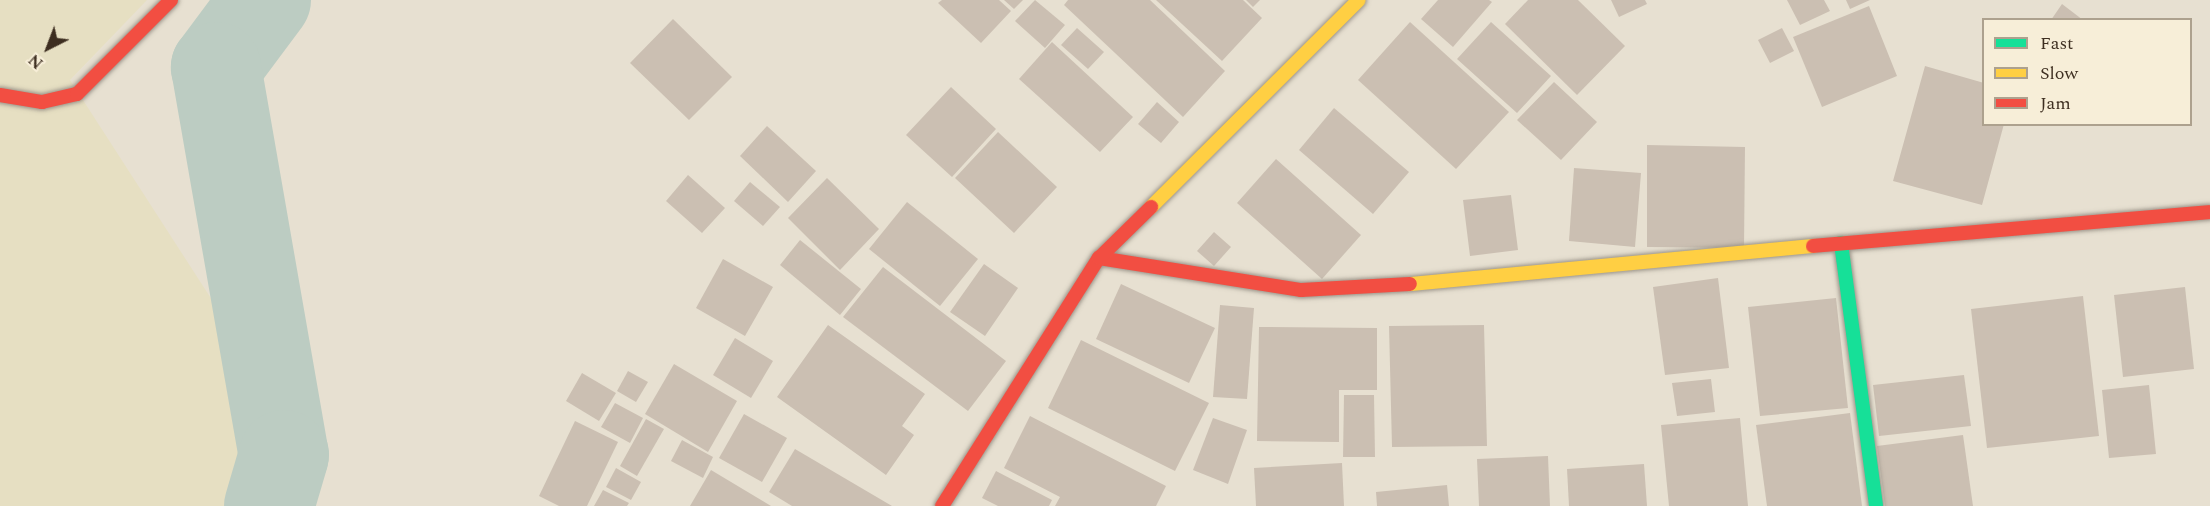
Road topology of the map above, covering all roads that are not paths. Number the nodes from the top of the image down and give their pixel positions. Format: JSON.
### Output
{"nodes":[{"id":1,"x":171,"y":0,"type":"edge"},
{"id":2,"x":1359,"y":0,"type":"edge"},
{"id":3,"x":0,"y":95,"type":"edge"},
{"id":4,"x":2210,"y":212,"type":"edge"},
{"id":5,"x":1841,"y":243,"type":"junction"},
{"id":6,"x":1099,"y":258,"type":"junction"},
{"id":7,"x":942,"y":506,"type":"edge"},
{"id":8,"x":1876,"y":506,"type":"edge"}],
"edges":[{"from":1,"to":3,"type":"street"},
{"from":2,"to":6,"type":"street"},
{"from":4,"to":5,"type":"street"},
{"from":5,"to":6,"type":"street"},
{"from":5,"to":8,"type":"street"},
{"from":6,"to":7,"type":"street"}]}
